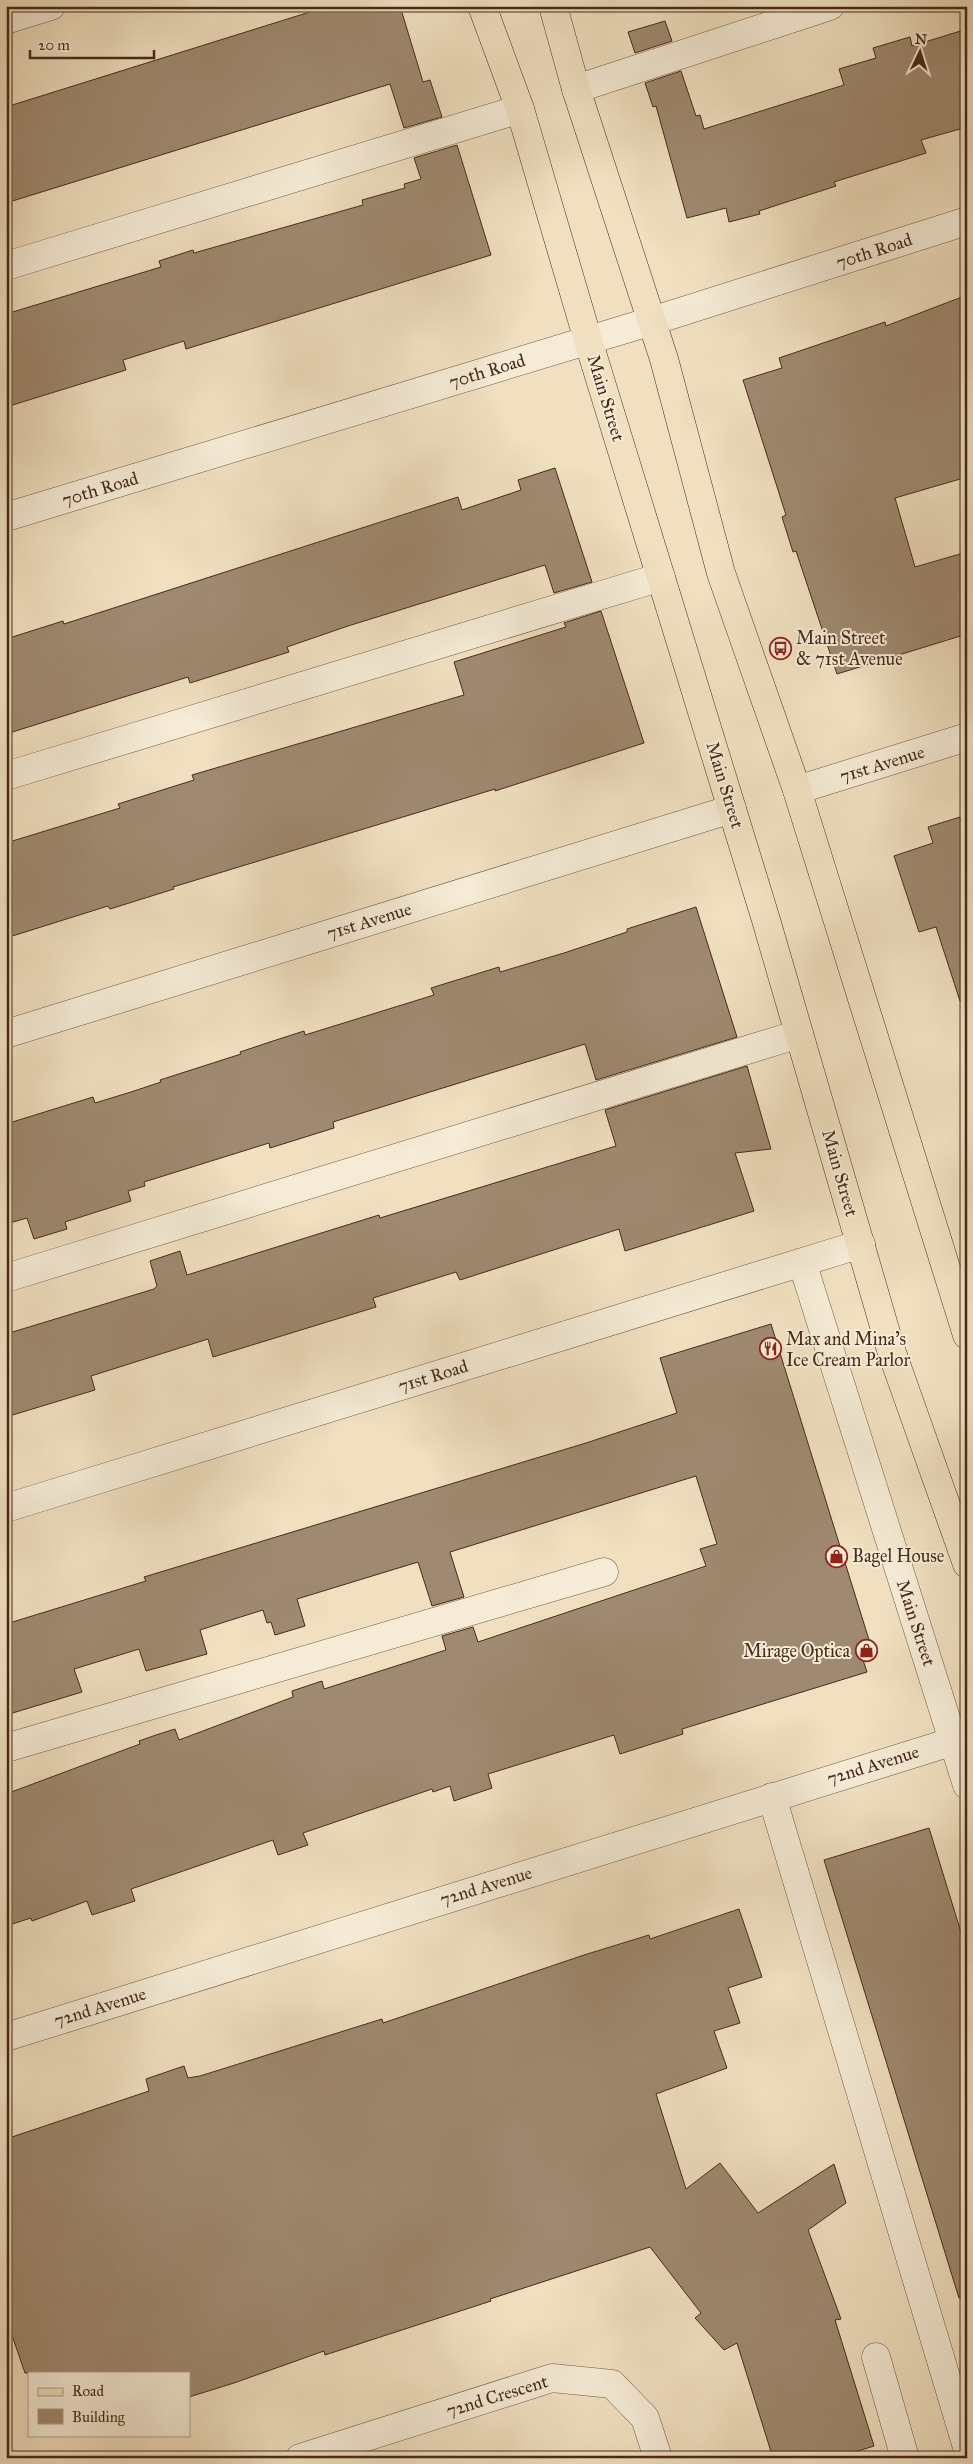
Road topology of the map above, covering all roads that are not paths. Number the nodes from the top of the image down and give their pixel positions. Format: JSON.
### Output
{"nodes":[{"id":1,"x":51,"y":6,"type":"edge"},
{"id":2,"x":482,"y":6,"type":"edge"},
{"id":3,"x":553,"y":6,"type":"edge"},
{"id":4,"x":830,"y":6,"type":"edge"},
{"id":5,"x":6,"y":20,"type":"edge"},
{"id":6,"x":576,"y":88,"type":"junction"},
{"id":7,"x":520,"y":109,"type":"junction"},
{"id":8,"x":967,"y":221,"type":"edge"},
{"id":9,"x":6,"y":266,"type":"edge"},
{"id":10,"x":652,"y":321,"type":"junction"},
{"id":11,"x":588,"y":340,"type":"junction"},
{"id":12,"x":6,"y":518,"type":"edge"},
{"id":13,"x":661,"y":577,"type":"junction"},
{"id":14,"x":967,"y":737,"type":"edge"},
{"id":15,"x":6,"y":776,"type":"edge"},
{"id":16,"x":797,"y":790,"type":"junction"},
{"id":17,"x":732,"y":810,"type":"junction"},
{"id":18,"x":6,"y":1034,"type":"edge"},
{"id":19,"x":799,"y":1034,"type":"junction"},
{"id":20,"x":861,"y":1244,"type":"junction"},
{"id":21,"x":802,"y":1262,"type":"junction"},
{"id":22,"x":6,"y":1278,"type":"edge"},
{"id":23,"x":967,"y":1335,"type":"edge"},
{"id":24,"x":6,"y":1508,"type":"edge"},
{"id":25,"x":967,"y":1564,"type":"edge"},
{"id":26,"x":604,"y":1572,"type":"dead end"},
{"id":27,"x":960,"y":1738,"type":"edge"},
{"id":28,"x":6,"y":1748,"type":"edge"},
{"id":29,"x":967,"y":1785,"type":"edge"},
{"id":30,"x":772,"y":1797,"type":"junction"},
{"id":31,"x":6,"y":2037,"type":"edge"},
{"id":32,"x":876,"y":2357,"type":"dead end"},
{"id":33,"x":967,"y":2447,"type":"edge"},
{"id":34,"x":300,"y":2458,"type":"edge"},
{"id":35,"x":658,"y":2458,"type":"edge"},
{"id":36,"x":905,"y":2458,"type":"edge"}],
"edges":[{"from":1,"to":5,"type":"street"},
{"from":2,"to":7,"type":"main road","name":"Main Street"},
{"from":3,"to":6,"type":"main road"},
{"from":4,"to":6,"type":"street"},
{"from":6,"to":10,"type":"main road"},
{"from":7,"to":9,"type":"street"},
{"from":7,"to":11,"type":"main road","name":"Main Street"},
{"from":8,"to":10,"type":"street","name":"70th Road"},
{"from":10,"to":11,"type":"street","name":"70th Road"},
{"from":10,"to":16,"type":"main road"},
{"from":11,"to":12,"type":"street","name":"70th Road"},
{"from":11,"to":13,"type":"main road","name":"Main Street"},
{"from":13,"to":15,"type":"street"},
{"from":13,"to":17,"type":"main road","name":"Main Street"},
{"from":14,"to":16,"type":"street","name":"71st Avenue"},
{"from":16,"to":23,"type":"main road"},
{"from":17,"to":18,"type":"street","name":"71st Avenue"},
{"from":17,"to":19,"type":"main road","name":"Main Street"},
{"from":19,"to":20,"type":"main road","name":"Main Street"},
{"from":19,"to":22,"type":"street"},
{"from":20,"to":21,"type":"street","name":"71st Road"},
{"from":20,"to":25,"type":"main road","name":"Main Street"},
{"from":21,"to":24,"type":"street","name":"71st Road"},
{"from":21,"to":27,"type":"street","name":"Main Street"},
{"from":26,"to":28,"type":"street"},
{"from":27,"to":29,"type":"street","name":"Main Street"},
{"from":27,"to":30,"type":"street","name":"72nd Avenue"},
{"from":30,"to":31,"type":"street","name":"72nd Avenue"},
{"from":30,"to":33,"type":"street"},
{"from":32,"to":36,"type":"street"},
{"from":34,"to":35,"type":"street","name":"72nd Crescent"}]}
